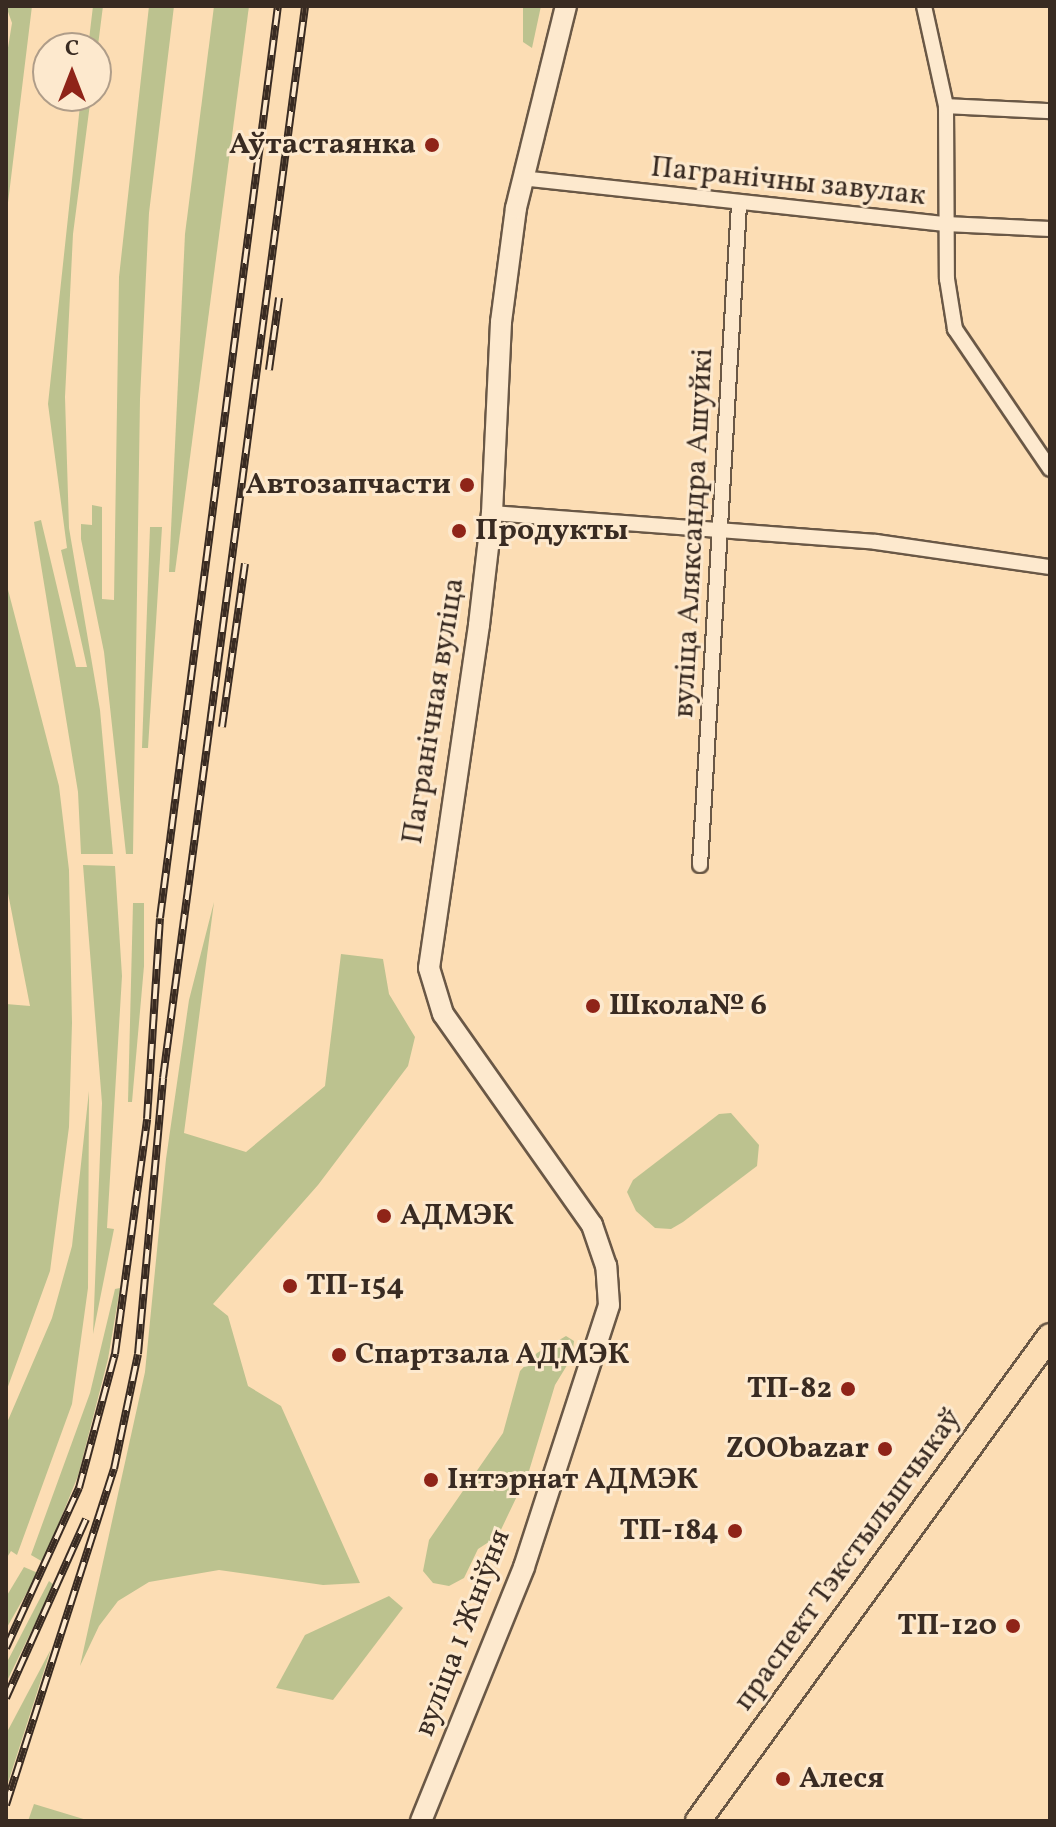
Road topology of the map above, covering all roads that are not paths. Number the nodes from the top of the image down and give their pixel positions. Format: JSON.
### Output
{"nodes":[{"id":1,"x":566,"y":6,"type":"edge"},
{"id":2,"x":924,"y":6,"type":"edge"},
{"id":3,"x":946,"y":106,"type":"junction"},
{"id":4,"x":1050,"y":111,"type":"edge"},
{"id":5,"x":521,"y":178,"type":"junction"},
{"id":6,"x":739,"y":204,"type":"junction"},
{"id":7,"x":946,"y":224,"type":"junction"},
{"id":8,"x":1050,"y":229,"type":"edge"},
{"id":9,"x":1050,"y":469,"type":"edge"},
{"id":10,"x":492,"y":513,"type":"junction"},
{"id":11,"x":719,"y":532,"type":"junction"},
{"id":12,"x":1050,"y":567,"type":"edge"},
{"id":13,"x":700,"y":865,"type":"dead end"},
{"id":14,"x":1050,"y":1336,"type":"edge"},
{"id":15,"x":587,"y":1375,"type":"joint"},
{"id":16,"x":421,"y":1821,"type":"edge"},
{"id":17,"x":698,"y":1821,"type":"edge"}],
"edges":[{"from":1,"to":5,"type":"main road","name":"Пагранічная вуліца"},
{"from":2,"to":3,"type":"street"},
{"from":3,"to":4,"type":"street"},
{"from":3,"to":7,"type":"street"},
{"from":5,"to":6,"type":"street","name":"Пагранічны завулак"},
{"from":5,"to":10,"type":"main road","name":"Пагранічная вуліца"},
{"from":6,"to":7,"type":"street","name":"Пагранічны завулак"},
{"from":6,"to":11,"type":"street","name":"вуліца Аляксандра Ашуйкі"},
{"from":7,"to":8,"type":"street","name":"Пагранічны завулак"},
{"from":7,"to":9,"type":"street"},
{"from":10,"to":11,"type":"street"},
{"from":10,"to":15,"type":"main road","name":"Пагранічная вуліца"},
{"from":11,"to":12,"type":"street"},
{"from":11,"to":13,"type":"street","name":"вуліца Аляксандра Ашуйкі"},
{"from":14,"to":17,"type":"main road","name":"праспект Тэкстыльшчыкаў"},
{"from":15,"to":16,"type":"main road","name":"вуліца 1 Жніўня"}]}
